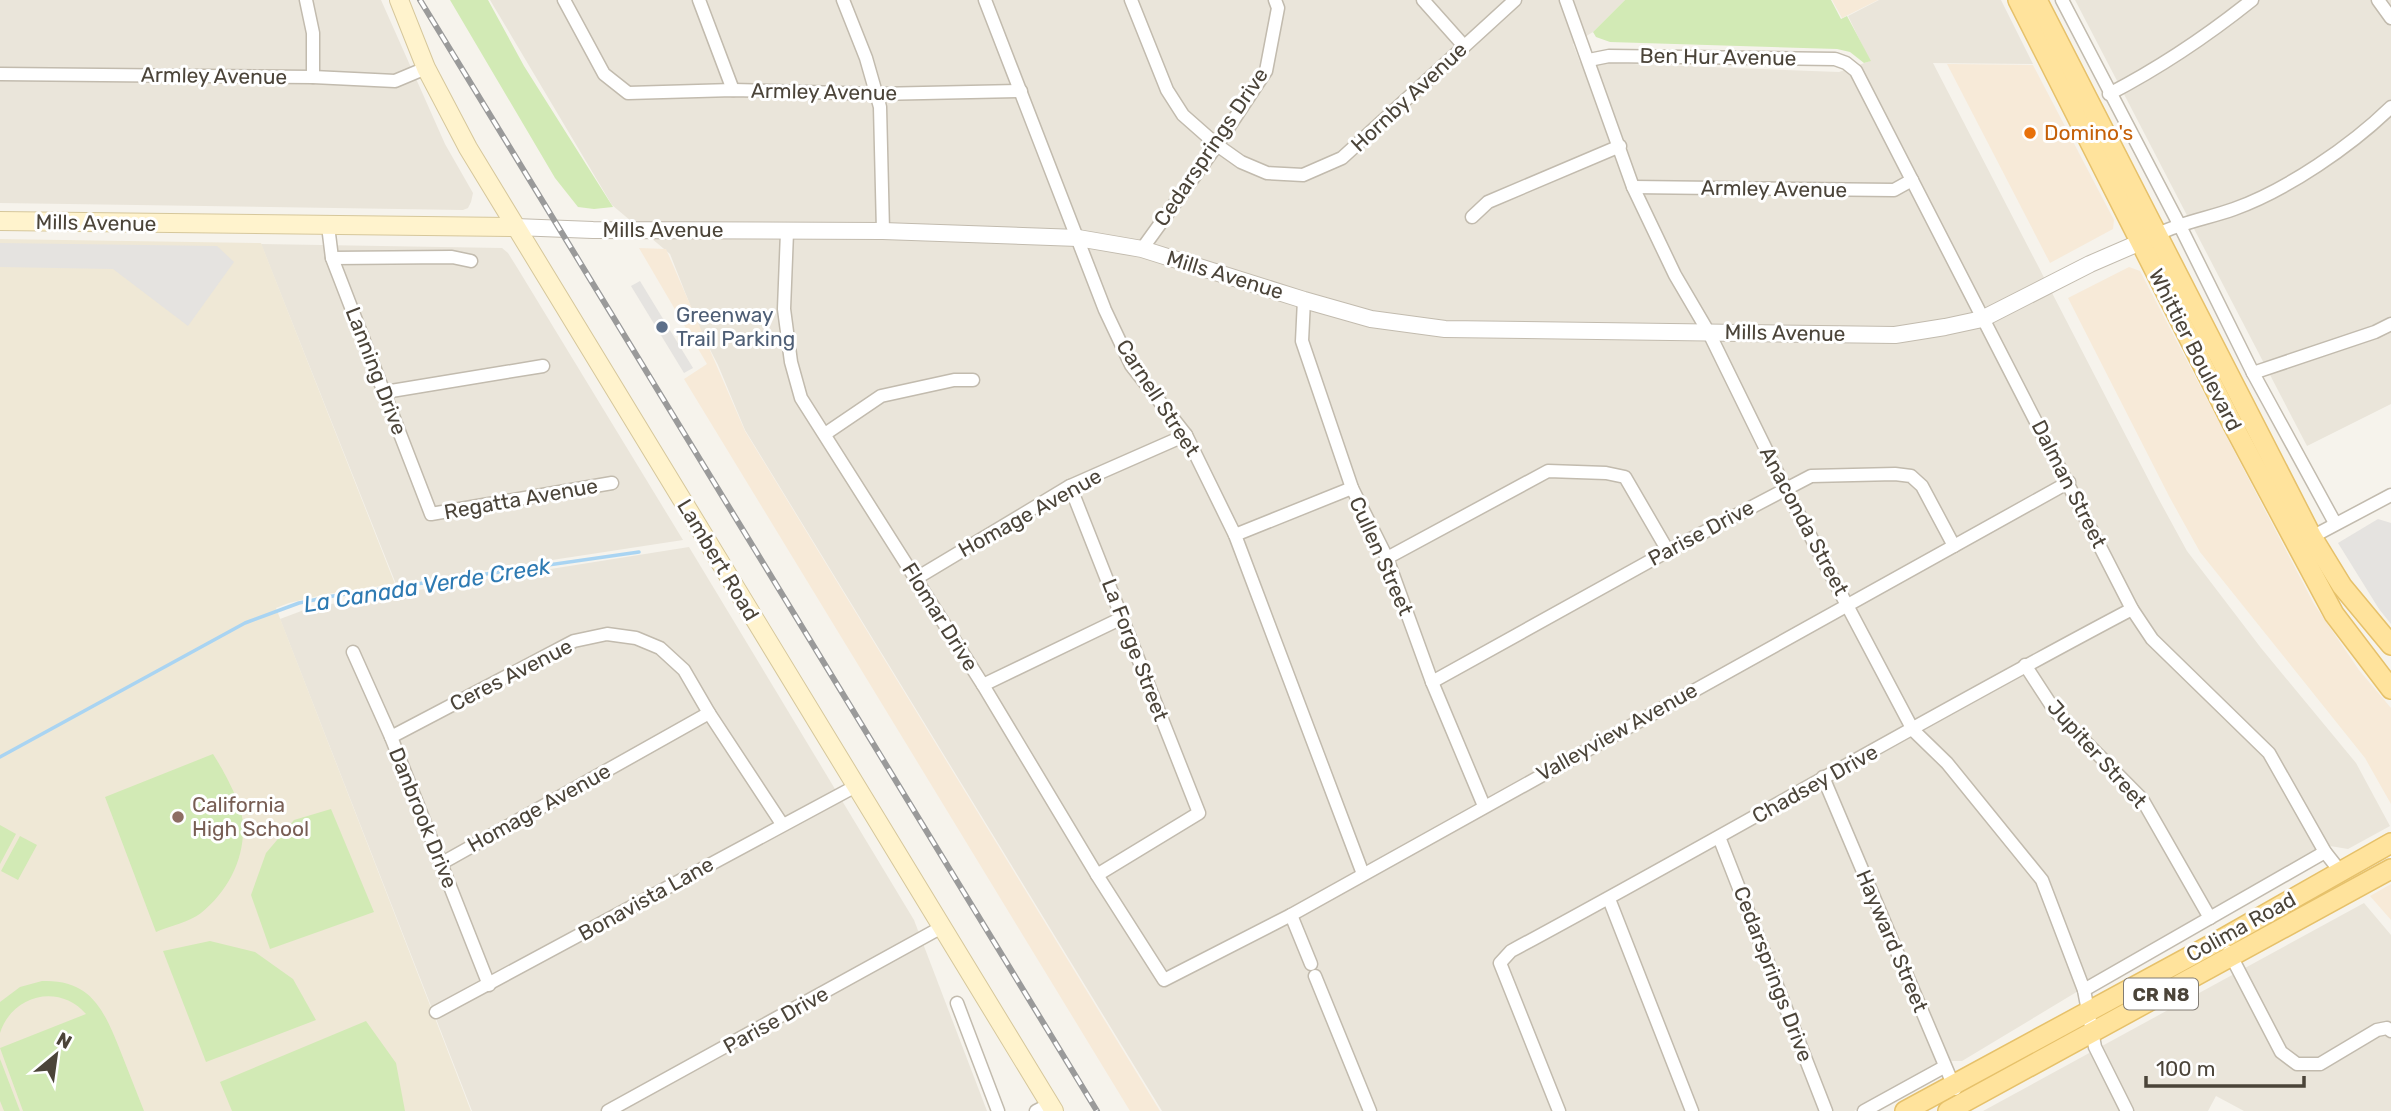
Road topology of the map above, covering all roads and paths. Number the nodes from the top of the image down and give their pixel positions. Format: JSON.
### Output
{"nodes":[{"id":1,"x":306,"y":0,"type":"edge"},
{"id":2,"x":399,"y":0,"type":"edge"},
{"id":3,"x":564,"y":0,"type":"edge"},
{"id":4,"x":699,"y":0,"type":"edge"},
{"id":5,"x":843,"y":0,"type":"edge"},
{"id":6,"x":985,"y":0,"type":"edge"},
{"id":7,"x":1131,"y":0,"type":"edge"},
{"id":8,"x":1275,"y":0,"type":"edge"},
{"id":9,"x":1423,"y":0,"type":"edge"},
{"id":10,"x":1515,"y":0,"type":"edge"},
{"id":11,"x":1566,"y":0,"type":"edge"},
{"id":12,"x":2018,"y":0,"type":"edge"},
{"id":13,"x":2037,"y":0,"type":"edge"},
{"id":14,"x":2062,"y":0,"type":"edge"},
{"id":15,"x":2378,"y":0,"type":"edge"},
{"id":16,"x":2247,"y":2,"type":"edge"},
{"id":17,"x":2391,"y":18,"type":"edge"},
{"id":18,"x":1464,"y":46,"type":"junction"},
{"id":19,"x":1589,"y":60,"type":"junction"},
{"id":20,"x":1846,"y":63,"type":"joint"},
{"id":21,"x":426,"y":68,"type":"junction"},
{"id":22,"x":0,"y":74,"type":"edge"},
{"id":23,"x":313,"y":77,"type":"junction"},
{"id":24,"x":733,"y":90,"type":"junction"},
{"id":25,"x":1021,"y":91,"type":"junction"},
{"id":26,"x":876,"y":94,"type":"junction"},
{"id":27,"x":2109,"y":94,"type":"junction"},
{"id":28,"x":2391,"y":107,"type":"edge"},
{"id":29,"x":1217,"y":145,"type":"junction"},
{"id":30,"x":1620,"y":146,"type":"junction"},
{"id":31,"x":1912,"y":180,"type":"junction"},
{"id":32,"x":1633,"y":187,"type":"junction"},
{"id":33,"x":1472,"y":217,"type":"dead end"},
{"id":34,"x":0,"y":221,"type":"edge"},
{"id":35,"x":2179,"y":224,"type":"junction"},
{"id":36,"x":328,"y":226,"type":"junction"},
{"id":37,"x":516,"y":227,"type":"junction"},
{"id":38,"x":883,"y":231,"type":"junction"},
{"id":39,"x":787,"y":232,"type":"junction"},
{"id":40,"x":1078,"y":238,"type":"junction"},
{"id":41,"x":2149,"y":238,"type":"junction"},
{"id":42,"x":1142,"y":249,"type":"junction"},
{"id":43,"x":332,"y":258,"type":"junction"},
{"id":44,"x":471,"y":261,"type":"dead end"},
{"id":45,"x":1304,"y":300,"type":"junction"},
{"id":46,"x":1982,"y":318,"type":"junction"},
{"id":47,"x":2391,"y":324,"type":"edge"},
{"id":48,"x":1709,"y":333,"type":"junction"},
{"id":49,"x":543,"y":366,"type":"dead end"},
{"id":50,"x":2253,"y":373,"type":"junction"},
{"id":51,"x":973,"y":380,"type":"dead end"},
{"id":52,"x":385,"y":392,"type":"junction"},
{"id":53,"x":825,"y":434,"type":"junction"},
{"id":54,"x":1186,"y":435,"type":"junction"},
{"id":55,"x":2069,"y":482,"type":"junction"},
{"id":56,"x":612,"y":483,"type":"dead end"},
{"id":57,"x":1070,"y":486,"type":"junction"},
{"id":58,"x":1352,"y":488,"type":"junction"},
{"id":59,"x":1785,"y":488,"type":"junction"},
{"id":60,"x":2391,"y":495,"type":"edge"},
{"id":61,"x":431,"y":514,"type":"joint"},
{"id":62,"x":2335,"y":523,"type":"junction"},
{"id":63,"x":1235,"y":535,"type":"junction"},
{"id":64,"x":2304,"y":541,"type":"junction"},
{"id":65,"x":1954,"y":546,"type":"junction"},
{"id":66,"x":1668,"y":551,"type":"junction"},
{"id":67,"x":1387,"y":558,"type":"junction"},
{"id":68,"x":915,"y":579,"type":"junction"},
{"id":69,"x":1848,"y":605,"type":"junction"},
{"id":70,"x":2132,"y":609,"type":"junction"},
{"id":71,"x":1122,"y":618,"type":"junction"},
{"id":72,"x":2391,"y":645,"type":"edge"},
{"id":73,"x":353,"y":652,"type":"dead end"},
{"id":74,"x":2025,"y":665,"type":"junction"},
{"id":75,"x":1433,"y":682,"type":"junction"},
{"id":76,"x":983,"y":685,"type":"junction"},
{"id":77,"x":2391,"y":689,"type":"edge"},
{"id":78,"x":709,"y":713,"type":"junction"},
{"id":79,"x":1913,"y":730,"type":"junction"},
{"id":80,"x":391,"y":737,"type":"junction"},
{"id":81,"x":1823,"y":777,"type":"junction"},
{"id":82,"x":856,"y":786,"type":"junction"},
{"id":83,"x":1484,"y":806,"type":"junction"},
{"id":84,"x":782,"y":824,"type":"junction"},
{"id":85,"x":1719,"y":837,"type":"junction"},
{"id":86,"x":2391,"y":842,"type":"edge"},
{"id":87,"x":2325,"y":852,"type":"junction"},
{"id":88,"x":442,"y":863,"type":"junction"},
{"id":89,"x":2391,"y":869,"type":"edge"},
{"id":90,"x":2340,"y":871,"type":"junction"},
{"id":91,"x":1363,"y":874,"type":"junction"},
{"id":92,"x":1097,"y":875,"type":"junction"},
{"id":93,"x":1609,"y":898,"type":"junction"},
{"id":94,"x":1291,"y":915,"type":"junction"},
{"id":95,"x":2210,"y":918,"type":"junction"},
{"id":96,"x":942,"y":928,"type":"junction"},
{"id":97,"x":2226,"y":947,"type":"junction"},
{"id":98,"x":1164,"y":980,"type":"joint"},
{"id":99,"x":489,"y":985,"type":"junction"},
{"id":100,"x":2084,"y":990,"type":"junction"},
{"id":101,"x":957,"y":1003,"type":"dead end"},
{"id":102,"x":436,"y":1012,"type":"dead end"},
{"id":103,"x":2088,"y":1012,"type":"junction"},
{"id":104,"x":2391,"y":1031,"type":"edge"},
{"id":105,"x":2091,"y":1032,"type":"junction"},
{"id":106,"x":1949,"y":1076,"type":"junction"},
{"id":107,"x":1956,"y":1107,"type":"edge"},
{"id":108,"x":1047,"y":1109,"type":"edge"},
{"id":109,"x":608,"y":1111,"type":"edge"},
{"id":110,"x":998,"y":1111,"type":"edge"},
{"id":111,"x":1370,"y":1111,"type":"edge"},
{"id":112,"x":1559,"y":1111,"type":"edge"},
{"id":113,"x":1692,"y":1111,"type":"edge"},
{"id":114,"x":1826,"y":1111,"type":"edge"},
{"id":115,"x":1864,"y":1111,"type":"edge"},
{"id":116,"x":1905,"y":1111,"type":"edge"},
{"id":117,"x":2127,"y":1111,"type":"edge"}],
"edges":[{"from":1,"to":23,"type":"street"},
{"from":2,"to":21,"type":"main road","name":"Lambert Road"},
{"from":3,"to":24,"type":"street","name":"Armley Avenue"},
{"from":4,"to":24,"type":"street"},
{"from":5,"to":26,"type":"street"},
{"from":6,"to":25,"type":"street","name":"Carnell Street"},
{"from":7,"to":29,"type":"street"},
{"from":8,"to":29,"type":"street","name":"Cedarsprings Drive"},
{"from":9,"to":18,"type":"street"},
{"from":10,"to":18,"type":"street","name":"Hornby Avenue"},
{"from":11,"to":19,"type":"street","name":"Anaconda Street"},
{"from":12,"to":41,"type":"main road","name":"Whittier Boulevard"},
{"from":13,"to":41,"type":"main road","name":"Whittier Boulevard"},
{"from":14,"to":27,"type":"street","name":"Whittier Boulevard"},
{"from":15,"to":17,"type":"street"},
{"from":16,"to":27,"type":"street"},
{"from":18,"to":29,"type":"street","name":"Hornby Avenue"},
{"from":19,"to":20,"type":"street","name":"Ben Hur Avenue"},
{"from":19,"to":30,"type":"street","name":"Anaconda Street"},
{"from":20,"to":31,"type":"street","name":"Dalman Street"},
{"from":21,"to":23,"type":"street","name":"Armley Avenue"},
{"from":21,"to":37,"type":"main road","name":"Lambert Road"},
{"from":22,"to":23,"type":"street","name":"Armley Avenue"},
{"from":24,"to":26,"type":"street","name":"Armley Avenue"},
{"from":25,"to":26,"type":"street","name":"Armley Avenue"},
{"from":25,"to":40,"type":"street","name":"Carnell Street"},
{"from":26,"to":38,"type":"street"},
{"from":27,"to":35,"type":"street","name":"Whittier Boulevard"},
{"from":28,"to":35,"type":"street","name":"Mills Avenue"},
{"from":29,"to":42,"type":"street","name":"Cedarsprings Drive"},
{"from":30,"to":32,"type":"street","name":"Anaconda Street"},
{"from":30,"to":33,"type":"street"},
{"from":31,"to":32,"type":"street","name":"Armley Avenue"},
{"from":31,"to":46,"type":"street","name":"Dalman Street"},
{"from":32,"to":48,"type":"street","name":"Anaconda Street"},
{"from":34,"to":36,"type":"main road","name":"Mills Avenue"},
{"from":35,"to":41,"type":"street","name":"Mills Avenue"},
{"from":35,"to":50,"type":"street","name":"Whittier Boulevard"},
{"from":36,"to":37,"type":"main road","name":"Mills Avenue"},
{"from":36,"to":43,"type":"street","name":"Lanning Drive"},
{"from":37,"to":39,"type":"street","name":"Mills Avenue"},
{"from":37,"to":82,"type":"main road","name":"Lambert Road"},
{"from":38,"to":39,"type":"street","name":"Mills Avenue"},
{"from":38,"to":40,"type":"street","name":"Mills Avenue"},
{"from":39,"to":53,"type":"street","name":"Flomar Drive"},
{"from":40,"to":42,"type":"street","name":"Mills Avenue"},
{"from":40,"to":54,"type":"street","name":"Carnell Street"},
{"from":41,"to":46,"type":"street","name":"Mills Avenue"},
{"from":41,"to":64,"type":"main road","name":"Whittier Boulevard"},
{"from":42,"to":45,"type":"street","name":"Mills Avenue"},
{"from":43,"to":44,"type":"street"},
{"from":43,"to":52,"type":"street","name":"Lanning Drive"},
{"from":45,"to":48,"type":"street","name":"Mills Avenue"},
{"from":45,"to":58,"type":"street","name":"Cullen Street"},
{"from":46,"to":48,"type":"street","name":"Mills Avenue"},
{"from":46,"to":55,"type":"street","name":"Dalman Street"},
{"from":47,"to":50,"type":"street"},
{"from":48,"to":59,"type":"street","name":"Anaconda Street"},
{"from":49,"to":52,"type":"street"},
{"from":50,"to":62,"type":"street","name":"Whittier Boulevard"},
{"from":51,"to":53,"type":"street"},
{"from":52,"to":61,"type":"street","name":"Lanning Drive"},
{"from":53,"to":68,"type":"street","name":"Flomar Drive"},
{"from":54,"to":57,"type":"street","name":"Homage Avenue"},
{"from":54,"to":63,"type":"street","name":"Carnell Street"},
{"from":55,"to":65,"type":"street","name":"Valleyview Avenue"},
{"from":55,"to":70,"type":"street","name":"Dalman Street"},
{"from":56,"to":61,"type":"street","name":"Regatta Avenue"},
{"from":57,"to":68,"type":"street","name":"Homage Avenue"},
{"from":57,"to":71,"type":"street","name":"La Forge Street"},
{"from":58,"to":63,"type":"street"},
{"from":58,"to":67,"type":"street","name":"Cullen Street"},
{"from":59,"to":65,"type":"street","name":"Parise Drive"},
{"from":59,"to":66,"type":"street","name":"Parise Drive"},
{"from":59,"to":69,"type":"street","name":"Anaconda Street"},
{"from":60,"to":62,"type":"street"},
{"from":62,"to":64,"type":"street"},
{"from":63,"to":91,"type":"street","name":"Carnell Street"},
{"from":64,"to":72,"type":"main road","name":"Whittier Boulevard"},
{"from":64,"to":77,"type":"main road","name":"Whittier Boulevard"},
{"from":65,"to":69,"type":"street","name":"Valleyview Avenue"},
{"from":66,"to":67,"type":"street"},
{"from":66,"to":75,"type":"street","name":"Parise Drive"},
{"from":67,"to":75,"type":"street","name":"Cullen Street"},
{"from":68,"to":76,"type":"street","name":"Flomar Drive"},
{"from":69,"to":79,"type":"street","name":"Anaconda Street"},
{"from":69,"to":83,"type":"street","name":"Valleyview Avenue"},
{"from":70,"to":74,"type":"street","name":"Chadsey Drive"},
{"from":70,"to":87,"type":"street","name":"Dalman Street"},
{"from":71,"to":76,"type":"street"},
{"from":71,"to":92,"type":"street","name":"La Forge Street"},
{"from":73,"to":80,"type":"street","name":"Danbrook Drive"},
{"from":74,"to":79,"type":"street","name":"Chadsey Drive"},
{"from":74,"to":95,"type":"street","name":"Jupiter Street"},
{"from":75,"to":83,"type":"street","name":"Cullen Street"},
{"from":76,"to":92,"type":"street","name":"Flomar Drive"},
{"from":78,"to":80,"type":"street","name":"Ceres Avenue"},
{"from":78,"to":84,"type":"street"},
{"from":78,"to":88,"type":"street","name":"Homage Avenue"},
{"from":79,"to":81,"type":"street","name":"Chadsey Drive"},
{"from":79,"to":100,"type":"street","name":"Anaconda Street"},
{"from":80,"to":88,"type":"street","name":"Danbrook Drive"},
{"from":81,"to":85,"type":"street","name":"Chadsey Drive"},
{"from":81,"to":106,"type":"street","name":"Hayward Street"},
{"from":82,"to":84,"type":"street","name":"Bonavista Lane"},
{"from":82,"to":96,"type":"main road","name":"Lambert Road"},
{"from":83,"to":91,"type":"street","name":"Valleyview Avenue"},
{"from":84,"to":99,"type":"street","name":"Bonavista Lane"},
{"from":85,"to":93,"type":"street","name":"Chadsey Drive"},
{"from":85,"to":114,"type":"street","name":"Cedarsprings Drive"},
{"from":86,"to":90,"type":"main road","name":"Colima Road","number":"CR N8"},
{"from":87,"to":90,"type":"street","name":"Dalman Street"},
{"from":87,"to":95,"type":"street"},
{"from":88,"to":99,"type":"street","name":"Danbrook Drive"},
{"from":89,"to":97,"type":"main road","name":"Colima Road","number":"CR N8"},
{"from":90,"to":97,"type":"main road","name":"Colima Road","number":"CR N8"},
{"from":91,"to":94,"type":"street","name":"Valleyview Avenue"},
{"from":92,"to":98,"type":"street","name":"Flomar Drive"},
{"from":93,"to":112,"type":"street","name":"Chadsey Drive"},
{"from":93,"to":113,"type":"street"},
{"from":94,"to":98,"type":"street","name":"Valleyview Avenue"},
{"from":94,"to":111,"type":"street"},
{"from":95,"to":100,"type":"street"},
{"from":96,"to":108,"type":"main road","name":"Lambert Road"},
{"from":96,"to":109,"type":"street","name":"Parise Drive"},
{"from":97,"to":103,"type":"main road","name":"Colima Road","number":"CR N8"},
{"from":97,"to":104,"type":"street"},
{"from":97,"to":105,"type":"main road","name":"Colima Road","number":"CR N8"},
{"from":99,"to":102,"type":"street","name":"Bonavista Lane"},
{"from":100,"to":103,"type":"street","name":"Anaconda Street"},
{"from":101,"to":110,"type":"street"},
{"from":103,"to":105,"type":"street","name":"Anaconda Street"},
{"from":103,"to":106,"type":"main road","name":"Colima Road","number":"CR N8"},
{"from":105,"to":107,"type":"main road","name":"Colima Road","number":"CR N8"},
{"from":105,"to":117,"type":"street","name":"Anaconda Street"},
{"from":106,"to":107,"type":"street","name":"Hayward Street"},
{"from":106,"to":115,"type":"street"},
{"from":106,"to":116,"type":"main road","name":"Colima Road"}]}
